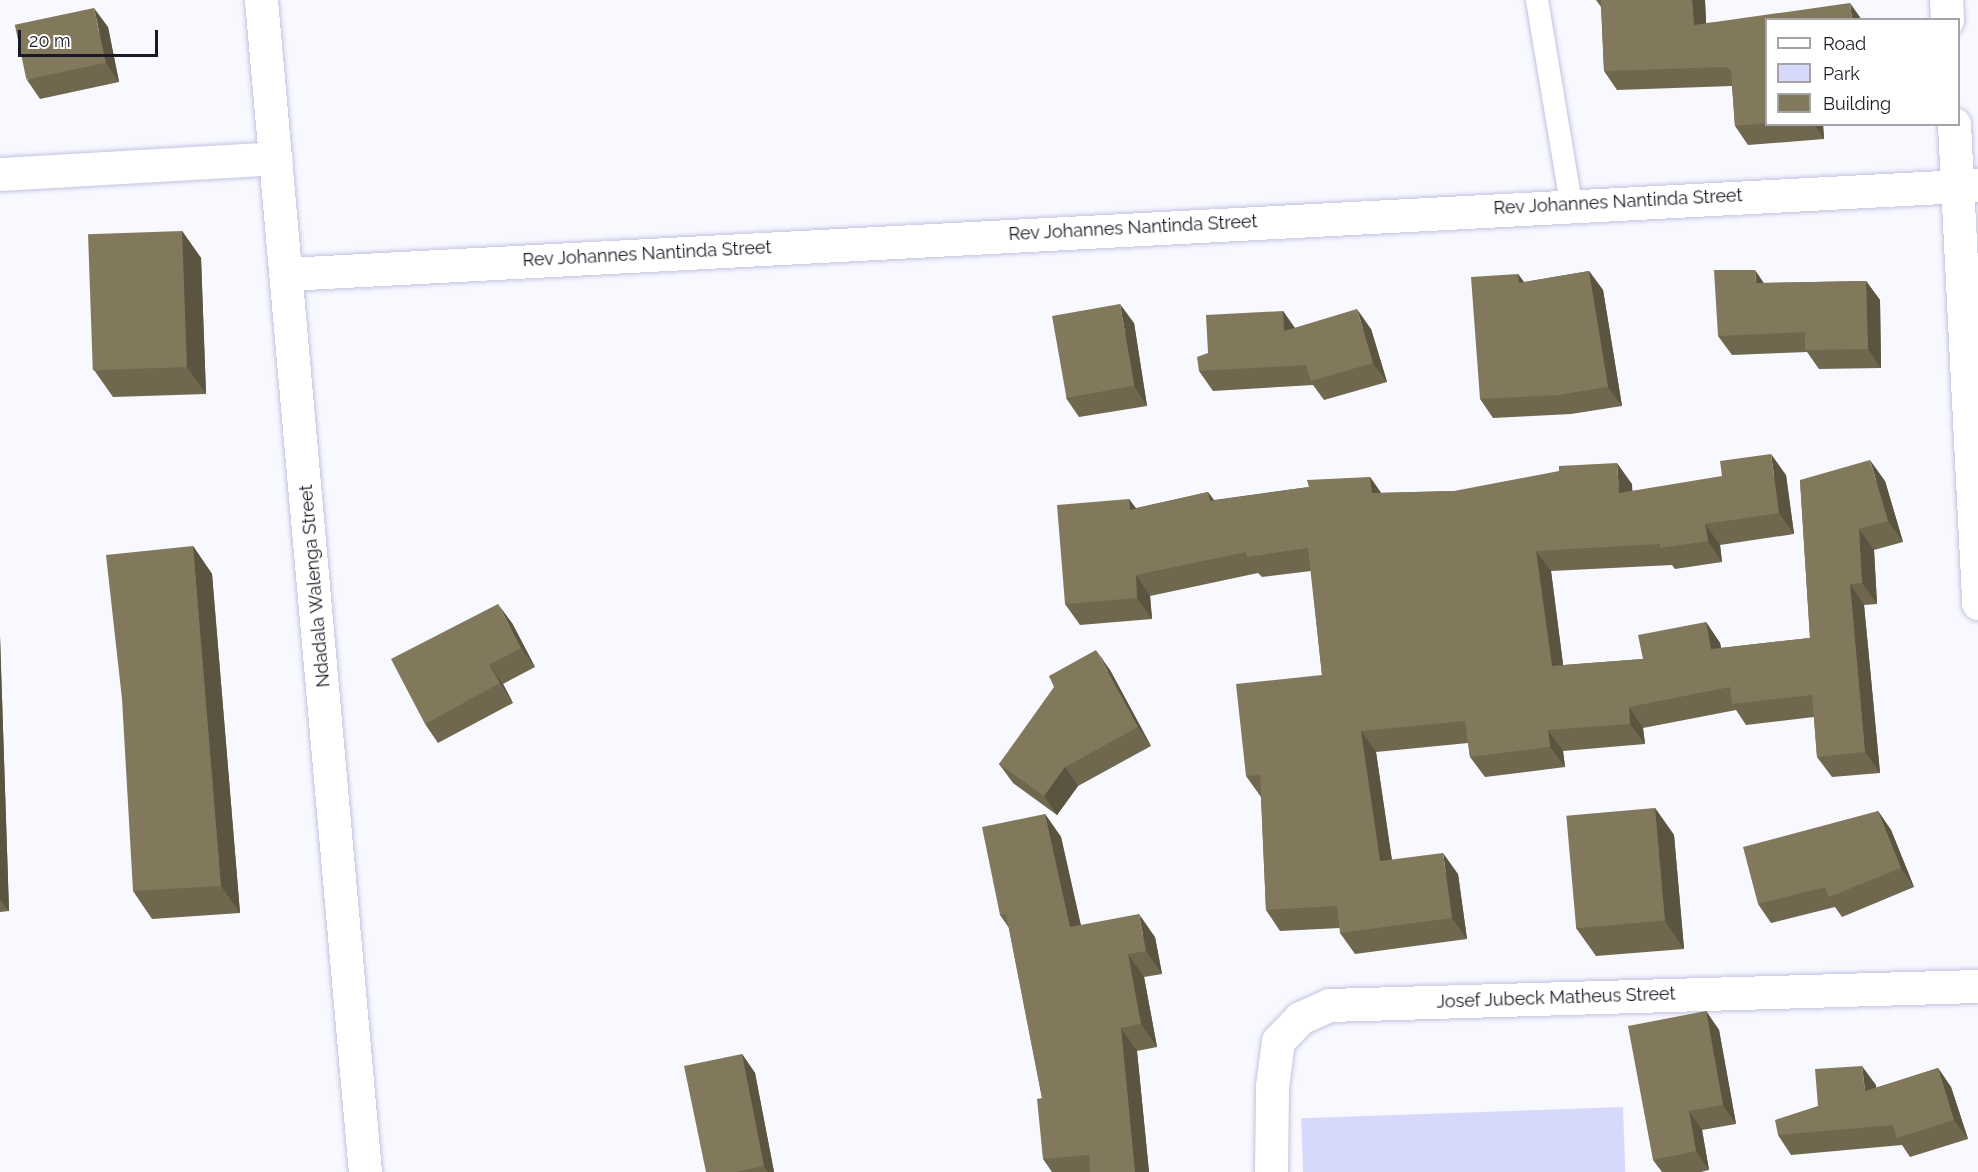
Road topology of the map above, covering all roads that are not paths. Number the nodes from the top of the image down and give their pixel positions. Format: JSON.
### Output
{"nodes":[{"id":1,"x":261,"y":0,"type":"edge"},
{"id":2,"x":1537,"y":0,"type":"edge"},
{"id":3,"x":1946,"y":0,"type":"edge"},
{"id":4,"x":1947,"y":18,"type":"edge"},
{"id":5,"x":1954,"y":126,"type":"edge"},
{"id":6,"x":276,"y":158,"type":"junction"},
{"id":7,"x":0,"y":174,"type":"edge"},
{"id":8,"x":1968,"y":185,"type":"edge"},
{"id":9,"x":1571,"y":204,"type":"junction"},
{"id":10,"x":288,"y":274,"type":"junction"},
{"id":11,"x":1978,"y":603,"type":"edge"},
{"id":12,"x":1978,"y":986,"type":"edge"},
{"id":13,"x":365,"y":1172,"type":"edge"},
{"id":14,"x":1271,"y":1172,"type":"edge"}],
"edges":[{"from":1,"to":6,"type":"street","name":"Ndadala Walenga Street"},
{"from":2,"to":9,"type":"lane"},
{"from":3,"to":4,"type":"street"},
{"from":5,"to":8,"type":"street"},
{"from":6,"to":7,"type":"street"},
{"from":6,"to":10,"type":"street","name":"Ndadala Walenga Street"},
{"from":8,"to":9,"type":"street","name":"Rev Johannes Nantinda Street"},
{"from":8,"to":11,"type":"street"},
{"from":9,"to":10,"type":"street","name":"Rev Johannes Nantinda Street"},
{"from":10,"to":13,"type":"street","name":"Ndadala Walenga Street"},
{"from":12,"to":14,"type":"street","name":"Josef Jubeck Matheus Street"}]}
